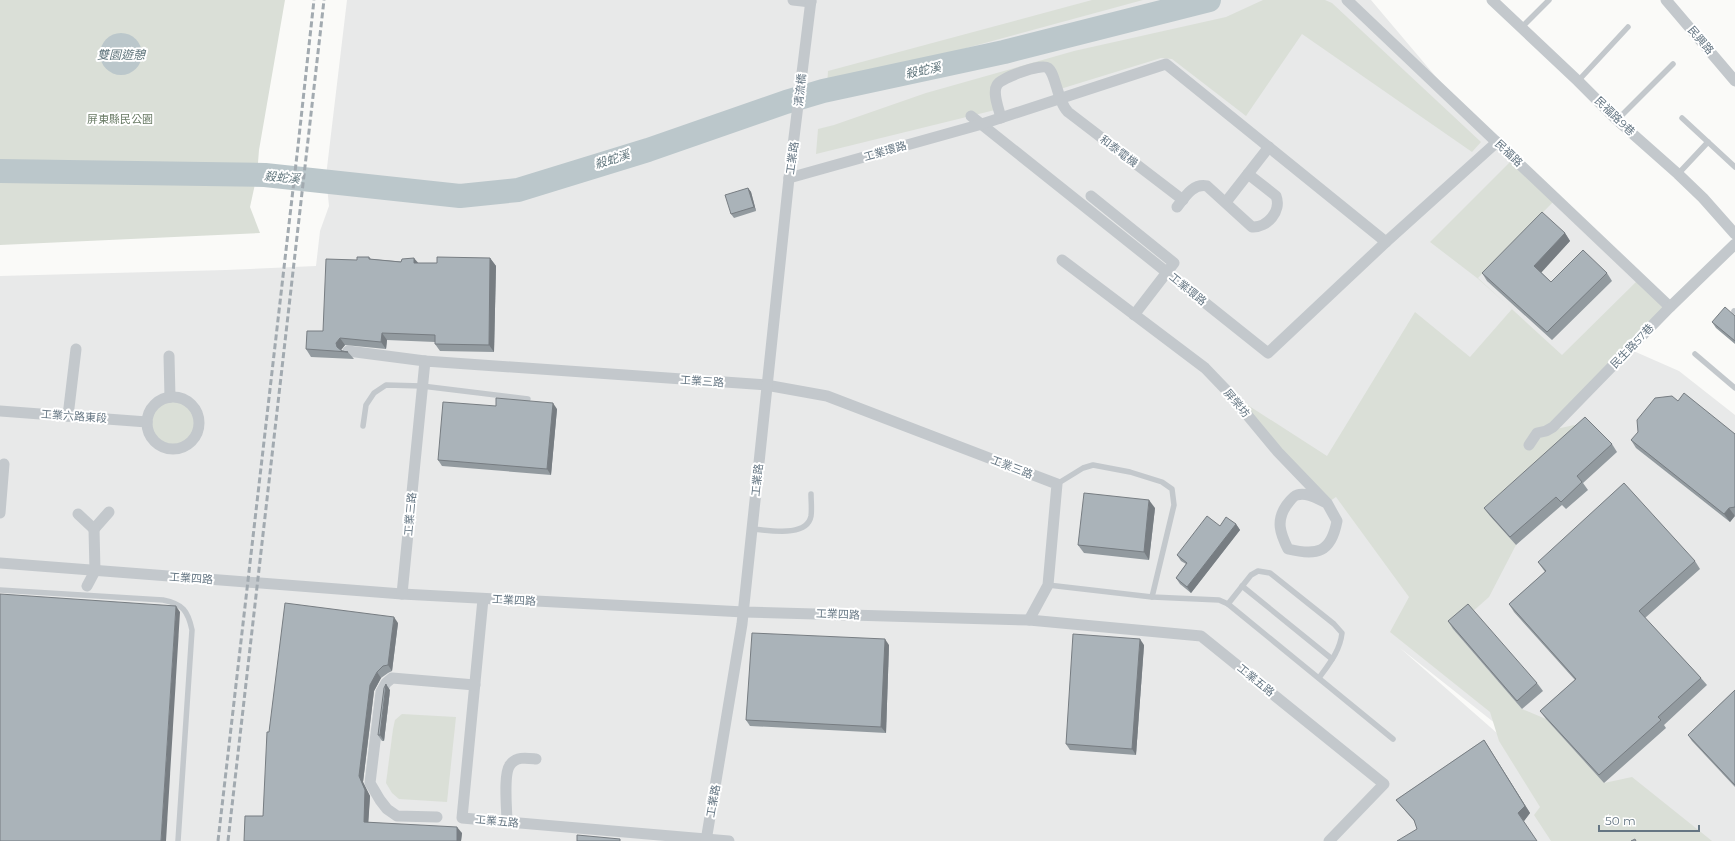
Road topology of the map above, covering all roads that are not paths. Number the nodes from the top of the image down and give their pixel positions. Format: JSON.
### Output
{"nodes":[{"id":1,"x":793,"y":0,"type":"edge"},
{"id":2,"x":1347,"y":0,"type":"edge"},
{"id":3,"x":1492,"y":0,"type":"edge"},
{"id":4,"x":1549,"y":0,"type":"edge"},
{"id":5,"x":1666,"y":0,"type":"edge"},
{"id":6,"x":811,"y":1,"type":"edge"},
{"id":7,"x":1628,"y":27,"type":"dead end"},
{"id":8,"x":1521,"y":28,"type":"junction"},
{"id":9,"x":1673,"y":64,"type":"dead end"},
{"id":10,"x":1578,"y":80,"type":"junction"},
{"id":11,"x":1735,"y":81,"type":"edge"},
{"id":12,"x":1060,"y":98,"type":"junction"},
{"id":13,"x":971,"y":116,"type":"dead end"},
{"id":14,"x":798,"y":117,"type":"joint"},
{"id":15,"x":1001,"y":118,"type":"junction"},
{"id":16,"x":1682,"y":118,"type":"dead end"},
{"id":17,"x":1617,"y":120,"type":"junction"},
{"id":18,"x":982,"y":124,"type":"junction"},
{"id":19,"x":1497,"y":142,"type":"junction"},
{"id":20,"x":1708,"y":142,"type":"junction"},
{"id":21,"x":1269,"y":147,"type":"junction"},
{"id":22,"x":1735,"y":168,"type":"edge"},
{"id":23,"x":1248,"y":174,"type":"junction"},
{"id":24,"x":1678,"y":174,"type":"junction"},
{"id":25,"x":789,"y":178,"type":"junction"},
{"id":26,"x":1091,"y":196,"type":"dead end"},
{"id":27,"x":1226,"y":202,"type":"junction"},
{"id":28,"x":1735,"y":234,"type":"edge"},
{"id":29,"x":1386,"y":242,"type":"junction"},
{"id":30,"x":1735,"y":244,"type":"edge"},
{"id":31,"x":1062,"y":260,"type":"dead end"},
{"id":32,"x":1166,"y":272,"type":"junction"},
{"id":33,"x":1670,"y":307,"type":"junction"},
{"id":34,"x":1134,"y":315,"type":"junction"},
{"id":35,"x":76,"y":349,"type":"dead end"},
{"id":36,"x":348,"y":351,"type":"edge"},
{"id":37,"x":1695,"y":354,"type":"dead end"},
{"id":38,"x":168,"y":356,"type":"dead end"},
{"id":39,"x":425,"y":361,"type":"junction"},
{"id":40,"x":766,"y":385,"type":"junction"},
{"id":41,"x":422,"y":386,"type":"junction"},
{"id":42,"x":1735,"y":388,"type":"edge"},
{"id":43,"x":170,"y":397,"type":"junction"},
{"id":44,"x":528,"y":399,"type":"edge"},
{"id":45,"x":0,"y":411,"type":"edge"},
{"id":46,"x":68,"y":416,"type":"junction"},
{"id":47,"x":147,"y":422,"type":"junction"},
{"id":48,"x":363,"y":426,"type":"dead end"},
{"id":49,"x":1529,"y":444,"type":"dead end"},
{"id":50,"x":4,"y":464,"type":"dead end"},
{"id":51,"x":1057,"y":484,"type":"junction"},
{"id":52,"x":811,"y":494,"type":"dead end"},
{"id":53,"x":1326,"y":503,"type":"junction"},
{"id":54,"x":109,"y":512,"type":"dead end"},
{"id":55,"x":0,"y":513,"type":"edge"},
{"id":56,"x":78,"y":514,"type":"dead end"},
{"id":57,"x":94,"y":529,"type":"junction"},
{"id":58,"x":752,"y":529,"type":"junction"},
{"id":59,"x":0,"y":563,"type":"edge"},
{"id":60,"x":95,"y":570,"type":"junction"},
{"id":61,"x":1048,"y":585,"type":"junction"},
{"id":62,"x":87,"y":586,"type":"dead end"},
{"id":63,"x":1242,"y":586,"type":"junction"},
{"id":64,"x":0,"y":590,"type":"edge"},
{"id":65,"x":402,"y":594,"type":"junction"},
{"id":66,"x":1152,"y":597,"type":"junction"},
{"id":67,"x":483,"y":599,"type":"junction"},
{"id":68,"x":1228,"y":604,"type":"junction"},
{"id":69,"x":744,"y":612,"type":"junction"},
{"id":70,"x":1029,"y":620,"type":"junction"},
{"id":71,"x":1332,"y":659,"type":"junction"},
{"id":72,"x":1319,"y":678,"type":"junction"},
{"id":73,"x":475,"y":685,"type":"junction"},
{"id":74,"x":1393,"y":739,"type":"dead end"},
{"id":75,"x":536,"y":759,"type":"dead end"},
{"id":76,"x":437,"y":817,"type":"dead end"},
{"id":77,"x":507,"y":822,"type":"junction"},
{"id":78,"x":706,"y":840,"type":"edge"},
{"id":79,"x":178,"y":841,"type":"edge"},
{"id":80,"x":728,"y":841,"type":"edge"},
{"id":81,"x":1328,"y":841,"type":"edge"}],
"edges":[{"from":1,"to":6,"type":"street"},
{"from":2,"to":19,"type":"street","name":"民福路"},
{"from":3,"to":8,"type":"street","name":"民福路9巷"},
{"from":4,"to":8,"type":"lane"},
{"from":5,"to":11,"type":"street","name":"民興路"},
{"from":6,"to":14,"type":"street","name":"清流橋"},
{"from":7,"to":10,"type":"lane"},
{"from":8,"to":10,"type":"street","name":"民福路9巷"},
{"from":9,"to":17,"type":"lane"},
{"from":10,"to":17,"type":"street","name":"民福路9巷"},
{"from":12,"to":15,"type":"street","name":"工業環路"},
{"from":12,"to":15,"type":"street","name":"和泰電機"},
{"from":12,"to":21,"type":"street","name":"工業環路"},
{"from":12,"to":27,"type":"street","name":"和泰電機"},
{"from":13,"to":18,"type":"street","name":"工業環路"},
{"from":14,"to":25,"type":"street","name":"工業路"},
{"from":15,"to":18,"type":"street","name":"工業環路"},
{"from":16,"to":20,"type":"lane"},
{"from":17,"to":24,"type":"street","name":"民福路9巷"},
{"from":18,"to":25,"type":"street","name":"工業環路"},
{"from":18,"to":32,"type":"street","name":"工業環路"},
{"from":19,"to":29,"type":"street","name":"工業環路"},
{"from":19,"to":33,"type":"street","name":"民福路"},
{"from":20,"to":22,"type":"lane"},
{"from":20,"to":24,"type":"lane"},
{"from":21,"to":23,"type":"street"},
{"from":21,"to":29,"type":"street","name":"工業環路"},
{"from":23,"to":27,"type":"street"},
{"from":23,"to":27,"type":"street","name":"和泰電機"},
{"from":24,"to":28,"type":"street","name":"民福路9巷"},
{"from":25,"to":40,"type":"street","name":"工業路"},
{"from":26,"to":32,"type":"street"},
{"from":29,"to":32,"type":"street","name":"工業環路"},
{"from":30,"to":33,"type":"street","name":"民生路57巷"},
{"from":31,"to":34,"type":"street","name":"屏榮坊"},
{"from":32,"to":34,"type":"street"},
{"from":33,"to":49,"type":"street","name":"民生路57巷"},
{"from":34,"to":53,"type":"street","name":"屏榮坊"},
{"from":35,"to":46,"type":"street"},
{"from":36,"to":39,"type":"street"},
{"from":37,"to":42,"type":"lane"},
{"from":38,"to":43,"type":"street"},
{"from":39,"to":40,"type":"street","name":"工業三路"},
{"from":39,"to":41,"type":"street","name":"工業三路"},
{"from":40,"to":51,"type":"street","name":"工業三路"},
{"from":40,"to":58,"type":"street","name":"工業路"},
{"from":41,"to":44,"type":"lane"},
{"from":41,"to":48,"type":"lane"},
{"from":41,"to":65,"type":"street","name":"工業三路"},
{"from":43,"to":47,"type":"street"},
{"from":43,"to":47,"type":"street"},
{"from":45,"to":46,"type":"street","name":"工業六路東段"},
{"from":46,"to":47,"type":"street","name":"工業六路東段"},
{"from":50,"to":55,"type":"street"},
{"from":51,"to":61,"type":"street"},
{"from":51,"to":66,"type":"lane"},
{"from":52,"to":58,"type":"lane"},
{"from":53,"to":53,"type":"street","name":"屏榮坊"},
{"from":54,"to":57,"type":"street"},
{"from":56,"to":57,"type":"street"},
{"from":57,"to":60,"type":"street"},
{"from":58,"to":69,"type":"street","name":"工業路"},
{"from":59,"to":60,"type":"street","name":"工業四路"},
{"from":60,"to":62,"type":"street"},
{"from":60,"to":65,"type":"street","name":"工業四路"},
{"from":61,"to":66,"type":"lane"},
{"from":61,"to":70,"type":"street"},
{"from":63,"to":68,"type":"lane"},
{"from":63,"to":71,"type":"lane"},
{"from":63,"to":71,"type":"lane"},
{"from":64,"to":79,"type":"lane"},
{"from":65,"to":67,"type":"street","name":"工業四路"},
{"from":66,"to":68,"type":"lane"},
{"from":67,"to":69,"type":"street","name":"工業四路"},
{"from":67,"to":73,"type":"street","name":"工業五路"},
{"from":68,"to":72,"type":"lane"},
{"from":69,"to":70,"type":"street","name":"工業四路"},
{"from":69,"to":78,"type":"street","name":"工業路"},
{"from":70,"to":81,"type":"street","name":"工業五路"},
{"from":71,"to":72,"type":"lane"},
{"from":72,"to":74,"type":"lane"},
{"from":73,"to":76,"type":"street"},
{"from":73,"to":77,"type":"street","name":"工業五路"},
{"from":75,"to":77,"type":"street"},
{"from":77,"to":78,"type":"street","name":"工業五路"},
{"from":78,"to":80,"type":"street","name":"工業五路"}]}
